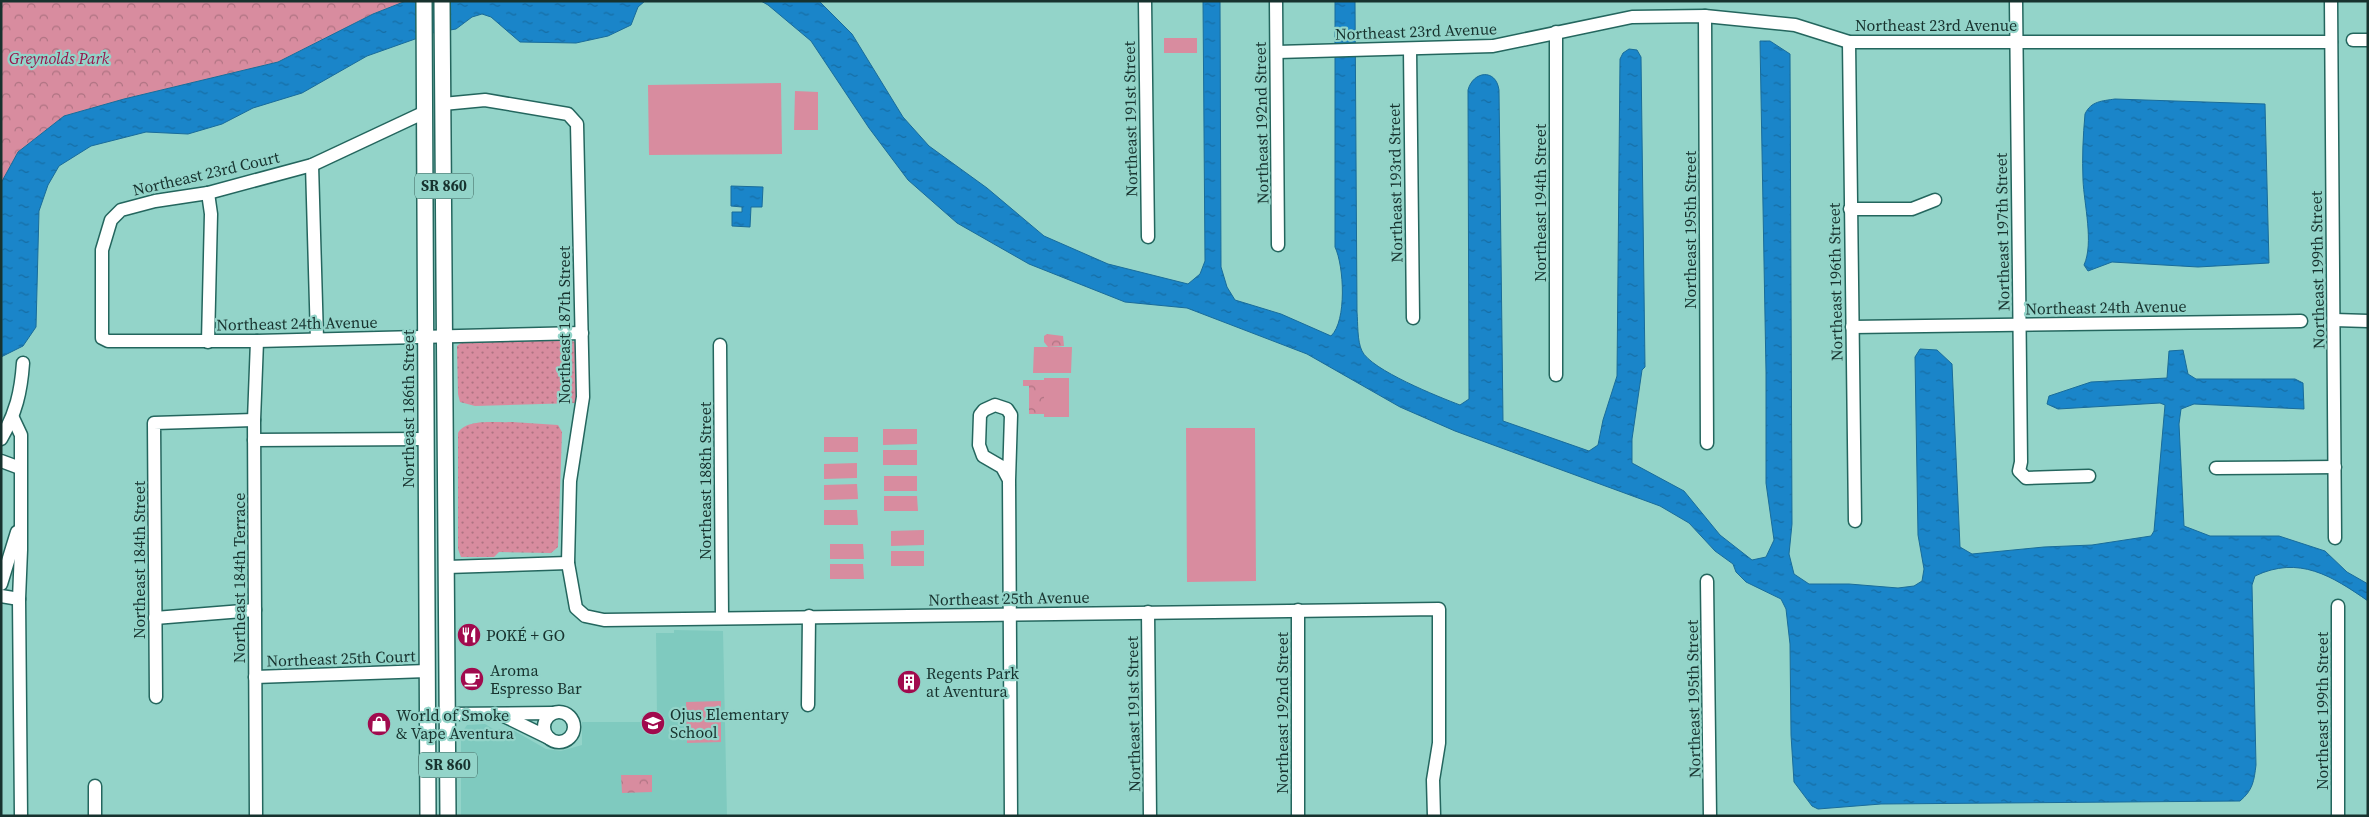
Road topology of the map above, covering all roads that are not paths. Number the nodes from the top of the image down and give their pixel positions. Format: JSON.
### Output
{"nodes":[{"id":1,"x":424,"y":1,"type":"edge"},
{"id":2,"x":442,"y":1,"type":"edge"},
{"id":3,"x":1145,"y":1,"type":"edge"},
{"id":4,"x":1276,"y":1,"type":"edge"},
{"id":5,"x":2016,"y":1,"type":"edge"},
{"id":6,"x":2331,"y":1,"type":"edge"},
{"id":7,"x":1705,"y":16,"type":"junction"},
{"id":8,"x":1556,"y":32,"type":"junction"},
{"id":9,"x":2354,"y":40,"type":"dead end"},
{"id":10,"x":2368,"y":40,"type":"edge"},
{"id":11,"x":2016,"y":41,"type":"junction"},
{"id":12,"x":1849,"y":42,"type":"junction"},
{"id":13,"x":2331,"y":42,"type":"junction"},
{"id":14,"x":1410,"y":49,"type":"junction"},
{"id":15,"x":1277,"y":52,"type":"junction"},
{"id":16,"x":443,"y":104,"type":"junction"},
{"id":17,"x":423,"y":113,"type":"junction"},
{"id":18,"x":312,"y":165,"type":"junction"},
{"id":19,"x":208,"y":193,"type":"junction"},
{"id":20,"x":1935,"y":200,"type":"dead end"},
{"id":21,"x":1850,"y":209,"type":"junction"},
{"id":22,"x":1148,"y":237,"type":"dead end"},
{"id":23,"x":1278,"y":245,"type":"dead end"},
{"id":24,"x":1413,"y":318,"type":"dead end"},
{"id":25,"x":2334,"y":320,"type":"junction"},
{"id":26,"x":2301,"y":321,"type":"dead end"},
{"id":27,"x":2368,"y":322,"type":"edge"},
{"id":28,"x":2020,"y":325,"type":"junction"},
{"id":29,"x":1852,"y":327,"type":"junction"},
{"id":30,"x":582,"y":333,"type":"junction"},
{"id":31,"x":425,"y":336,"type":"junction"},
{"id":32,"x":445,"y":336,"type":"junction"},
{"id":33,"x":102,"y":338,"type":"joint"},
{"id":34,"x":317,"y":339,"type":"junction"},
{"id":35,"x":257,"y":341,"type":"junction"},
{"id":36,"x":208,"y":342,"type":"junction"},
{"id":37,"x":720,"y":345,"type":"dead end"},
{"id":38,"x":23,"y":363,"type":"dead end"},
{"id":39,"x":1556,"y":375,"type":"dead end"},
{"id":40,"x":13,"y":418,"type":"junction"},
{"id":41,"x":254,"y":420,"type":"junction"},
{"id":42,"x":1,"y":439,"type":"edge"},
{"id":43,"x":426,"y":439,"type":"junction"},
{"id":44,"x":254,"y":440,"type":"junction"},
{"id":45,"x":1708,"y":443,"type":"dead end"},
{"id":46,"x":1,"y":461,"type":"edge"},
{"id":47,"x":2336,"y":467,"type":"junction"},
{"id":48,"x":20,"y":468,"type":"junction"},
{"id":49,"x":2216,"y":468,"type":"dead end"},
{"id":50,"x":2089,"y":476,"type":"dead end"},
{"id":51,"x":1009,"y":480,"type":"junction"},
{"id":52,"x":1855,"y":521,"type":"dead end"},
{"id":53,"x":426,"y":530,"type":"junction"},
{"id":54,"x":2336,"y":538,"type":"dead end"},
{"id":55,"x":17,"y":549,"type":"junction"},
{"id":56,"x":568,"y":563,"type":"junction"},
{"id":57,"x":447,"y":567,"type":"junction"},
{"id":58,"x":1707,"y":581,"type":"dead end"},
{"id":59,"x":1,"y":584,"type":"edge"},
{"id":60,"x":1,"y":596,"type":"edge"},
{"id":61,"x":19,"y":599,"type":"junction"},
{"id":62,"x":2338,"y":606,"type":"dead end"},
{"id":63,"x":255,"y":610,"type":"junction"},
{"id":64,"x":1298,"y":610,"type":"junction"},
{"id":65,"x":1148,"y":612,"type":"junction"},
{"id":66,"x":580,"y":613,"type":"joint"},
{"id":67,"x":1010,"y":614,"type":"junction"},
{"id":68,"x":809,"y":616,"type":"junction"},
{"id":69,"x":156,"y":618,"type":"junction"},
{"id":70,"x":722,"y":618,"type":"junction"},
{"id":71,"x":255,"y":676,"type":"junction"},
{"id":72,"x":427,"y":676,"type":"junction"},
{"id":73,"x":156,"y":697,"type":"dead end"},
{"id":74,"x":808,"y":705,"type":"dead end"},
{"id":75,"x":553,"y":712,"type":"junction"},
{"id":76,"x":447,"y":714,"type":"junction"},
{"id":77,"x":502,"y":714,"type":"junction"},
{"id":78,"x":549,"y":738,"type":"junction"},
{"id":79,"x":95,"y":786,"type":"dead end"},
{"id":80,"x":21,"y":816,"type":"edge"},
{"id":81,"x":95,"y":816,"type":"edge"},
{"id":82,"x":256,"y":816,"type":"edge"},
{"id":83,"x":428,"y":816,"type":"edge"},
{"id":84,"x":448,"y":816,"type":"edge"},
{"id":85,"x":1010,"y":816,"type":"edge"},
{"id":86,"x":1150,"y":816,"type":"edge"},
{"id":87,"x":1298,"y":816,"type":"edge"},
{"id":88,"x":1434,"y":816,"type":"edge"},
{"id":89,"x":1710,"y":816,"type":"edge"},
{"id":90,"x":2338,"y":816,"type":"edge"}],
"edges":[{"from":1,"to":17,"type":"main road","name":"Northeast 186th Street","number":"SR 860"},
{"from":2,"to":16,"type":"main road","number":"SR 860"},
{"from":3,"to":22,"type":"street","name":"Northeast 191st Street"},
{"from":4,"to":15,"type":"street","name":"Northeast 192nd Street"},
{"from":5,"to":11,"type":"street","name":"Northeast 197th Street"},
{"from":6,"to":13,"type":"street","name":"Northeast 199th Street"},
{"from":7,"to":8,"type":"street","name":"Northeast 23rd Avenue"},
{"from":7,"to":12,"type":"street","name":"Northeast 23rd Avenue"},
{"from":7,"to":45,"type":"street","name":"Northeast 195th Street"},
{"from":8,"to":14,"type":"street","name":"Northeast 23rd Avenue"},
{"from":8,"to":39,"type":"street","name":"Northeast 194th Street"},
{"from":9,"to":10,"type":"street"},
{"from":11,"to":12,"type":"street","name":"Northeast 23rd Avenue"},
{"from":11,"to":13,"type":"street","name":"Northeast 23rd Avenue"},
{"from":11,"to":28,"type":"street","name":"Northeast 197th Street"},
{"from":12,"to":21,"type":"street","name":"Northeast 196th Street"},
{"from":13,"to":25,"type":"street","name":"Northeast 199th Street"},
{"from":14,"to":15,"type":"street","name":"Northeast 23rd Avenue"},
{"from":14,"to":24,"type":"street","name":"Northeast 193rd Street"},
{"from":15,"to":23,"type":"street","name":"Northeast 192nd Street"},
{"from":16,"to":30,"type":"street","name":"Northeast 187th Street"},
{"from":16,"to":32,"type":"main road","number":"SR 860"},
{"from":17,"to":18,"type":"street","name":"Northeast 23rd Court"},
{"from":17,"to":31,"type":"main road","name":"Northeast 186th Street","number":"SR 860"},
{"from":18,"to":19,"type":"street","name":"Northeast 23rd Court"},
{"from":18,"to":34,"type":"street"},
{"from":19,"to":33,"type":"street","name":"Northeast 23rd Court"},
{"from":19,"to":36,"type":"street"},
{"from":20,"to":21,"type":"street"},
{"from":21,"to":29,"type":"street","name":"Northeast 196th Street"},
{"from":25,"to":27,"type":"street"},
{"from":25,"to":47,"type":"street","name":"Northeast 199th Street"},
{"from":26,"to":28,"type":"street","name":"Northeast 24th Avenue"},
{"from":28,"to":29,"type":"street","name":"Northeast 24th Avenue"},
{"from":28,"to":50,"type":"street","name":"Northeast 197th Street"},
{"from":29,"to":52,"type":"street","name":"Northeast 196th Street"},
{"from":30,"to":32,"type":"street","name":"Northeast 24th Avenue"},
{"from":30,"to":56,"type":"street","name":"Northeast 187th Street"},
{"from":31,"to":32,"type":"street","name":"Northeast 24th Avenue"},
{"from":31,"to":34,"type":"street","name":"Northeast 24th Avenue"},
{"from":31,"to":43,"type":"main road","name":"Northeast 186th Street","number":"SR 860"},
{"from":32,"to":57,"type":"main road","number":"SR 860"},
{"from":33,"to":36,"type":"street","name":"Northeast 24th Avenue"},
{"from":34,"to":35,"type":"street","name":"Northeast 24th Avenue"},
{"from":35,"to":36,"type":"street","name":"Northeast 24th Avenue"},
{"from":35,"to":41,"type":"street","name":"Northeast 184th Terrace"},
{"from":37,"to":70,"type":"street","name":"Northeast 188th Street"},
{"from":38,"to":40,"type":"street"},
{"from":40,"to":42,"type":"street"},
{"from":40,"to":48,"type":"street"},
{"from":41,"to":44,"type":"street","name":"Northeast 184th Terrace"},
{"from":41,"to":69,"type":"street","name":"Northeast 184th Street"},
{"from":43,"to":44,"type":"street"},
{"from":43,"to":53,"type":"main road","name":"Northeast 186th Street","number":"SR 860"},
{"from":44,"to":63,"type":"street","name":"Northeast 184th Terrace"},
{"from":46,"to":48,"type":"street"},
{"from":47,"to":49,"type":"street"},
{"from":47,"to":54,"type":"street","name":"Northeast 199th Street"},
{"from":48,"to":55,"type":"street"},
{"from":51,"to":51,"type":"street"},
{"from":51,"to":67,"type":"street"},
{"from":53,"to":57,"type":"main road"},
{"from":53,"to":72,"type":"main road","name":"Northeast 186th Street","number":"SR 860"},
{"from":55,"to":59,"type":"street"},
{"from":55,"to":61,"type":"street"},
{"from":56,"to":57,"type":"street"},
{"from":56,"to":66,"type":"street","name":"Northeast 187th Street"},
{"from":57,"to":76,"type":"main road","number":"SR 860"},
{"from":58,"to":89,"type":"street","name":"Northeast 195th Street"},
{"from":60,"to":61,"type":"street"},
{"from":61,"to":80,"type":"street"},
{"from":62,"to":90,"type":"street","name":"Northeast 199th Street"},
{"from":63,"to":69,"type":"street"},
{"from":63,"to":71,"type":"street","name":"Northeast 184th Terrace"},
{"from":64,"to":65,"type":"street","name":"Northeast 25th Avenue"},
{"from":64,"to":87,"type":"street","name":"Northeast 192nd Street"},
{"from":64,"to":88,"type":"street","name":"Northeast 25th Avenue"},
{"from":65,"to":67,"type":"street","name":"Northeast 25th Avenue"},
{"from":65,"to":86,"type":"street","name":"Northeast 191st Street"},
{"from":66,"to":70,"type":"street","name":"Northeast 25th Avenue"},
{"from":67,"to":68,"type":"street","name":"Northeast 25th Avenue"},
{"from":67,"to":85,"type":"street"},
{"from":68,"to":70,"type":"street","name":"Northeast 25th Avenue"},
{"from":68,"to":74,"type":"street"},
{"from":69,"to":73,"type":"street","name":"Northeast 184th Street"},
{"from":71,"to":72,"type":"street","name":"Northeast 25th Court"},
{"from":71,"to":82,"type":"street","name":"Northeast 184th Terrace"},
{"from":72,"to":76,"type":"main road"},
{"from":72,"to":83,"type":"main road","name":"Northeast 186th Street","number":"SR 860"},
{"from":75,"to":77,"type":"street"},
{"from":75,"to":78,"type":"street"},
{"from":75,"to":78,"type":"street"},
{"from":76,"to":77,"type":"street"},
{"from":76,"to":84,"type":"main road","number":"SR 860"},
{"from":77,"to":78,"type":"street"},
{"from":79,"to":81,"type":"street"}]}
